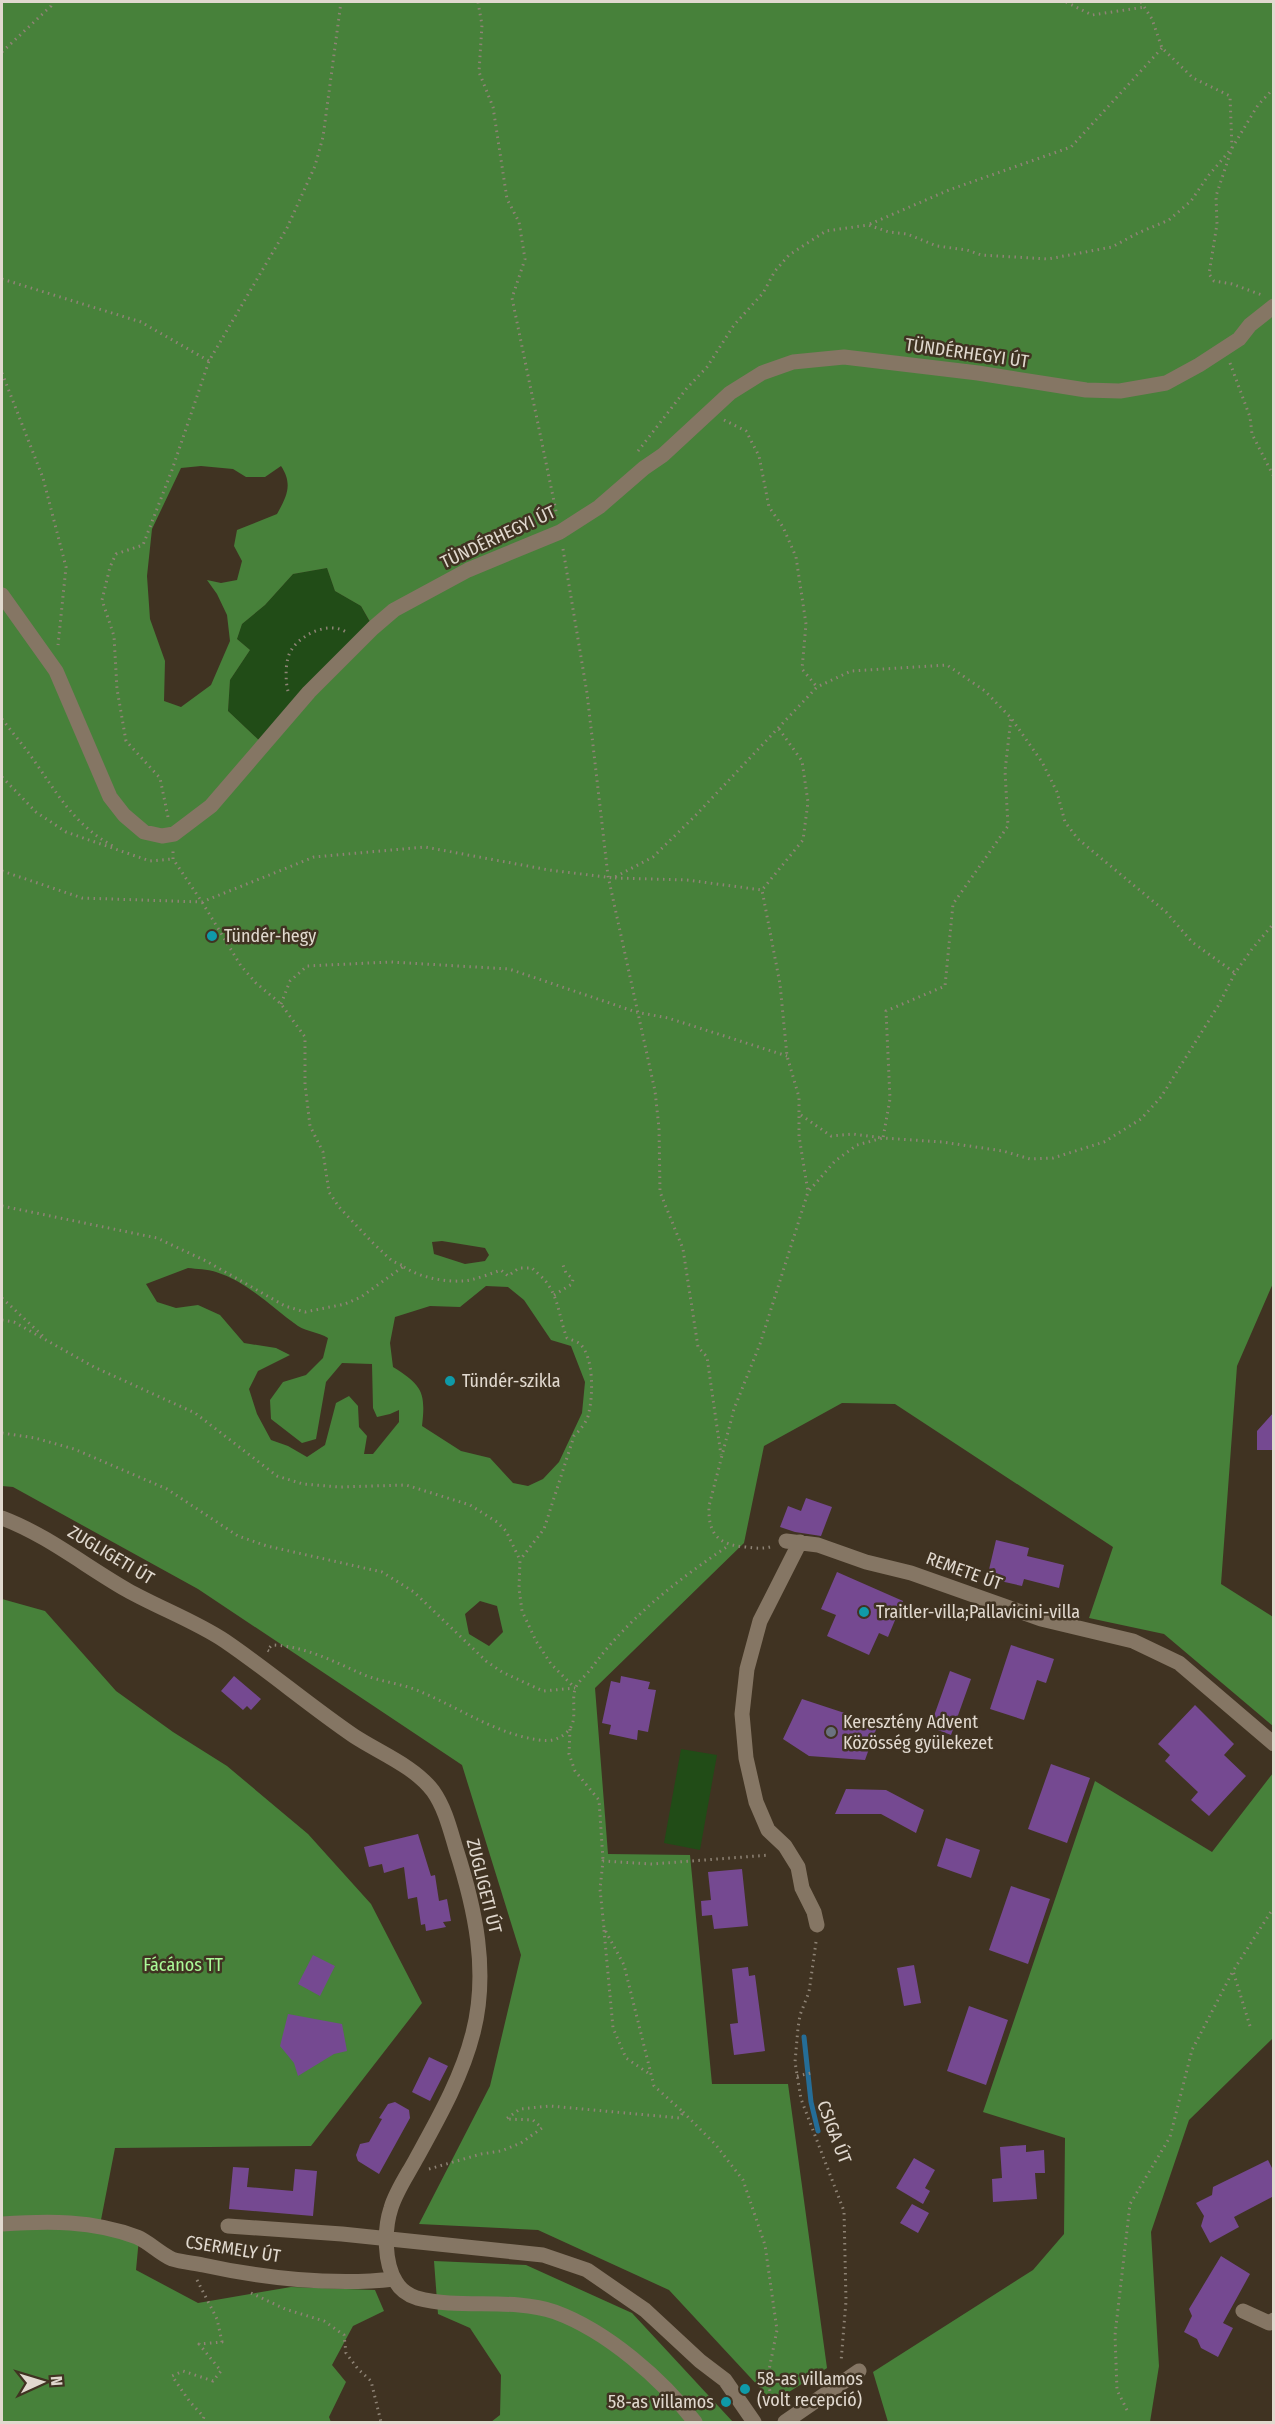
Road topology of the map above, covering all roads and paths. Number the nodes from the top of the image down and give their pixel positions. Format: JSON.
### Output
{"nodes":[{"id":1,"x":52,"y":2,"type":"edge"},
{"id":2,"x":341,"y":2,"type":"edge"},
{"id":3,"x":478,"y":2,"type":"edge"},
{"id":4,"x":1066,"y":2,"type":"edge"},
{"id":5,"x":1141,"y":2,"type":"edge"},
{"id":6,"x":1144,"y":7,"type":"junction"},
{"id":7,"x":1162,"y":48,"type":"junction"},
{"id":8,"x":2,"y":52,"type":"edge"},
{"id":9,"x":1274,"y":88,"type":"edge"},
{"id":10,"x":1232,"y":148,"type":"junction"},
{"id":11,"x":868,"y":225,"type":"junction"},
{"id":12,"x":2,"y":279,"type":"edge"},
{"id":13,"x":1268,"y":301,"type":"edge"},
{"id":14,"x":1224,"y":351,"type":"junction"},
{"id":15,"x":209,"y":361,"type":"junction"},
{"id":16,"x":2,"y":373,"type":"edge"},
{"id":17,"x":709,"y":413,"type":"junction"},
{"id":18,"x":634,"y":458,"type":"dead end"},
{"id":19,"x":1274,"y":477,"type":"edge"},
{"id":20,"x":560,"y":532,"type":"junction"},
{"id":21,"x":2,"y":595,"type":"edge"},
{"id":22,"x":360,"y":641,"type":"junction"},
{"id":23,"x":56,"y":671,"type":"junction"},
{"id":24,"x":817,"y":687,"type":"junction"},
{"id":25,"x":299,"y":705,"type":"junction"},
{"id":26,"x":2,"y":718,"type":"edge"},
{"id":27,"x":1011,"y":718,"type":"junction"},
{"id":28,"x":778,"y":728,"type":"junction"},
{"id":29,"x":2,"y":777,"type":"edge"},
{"id":30,"x":165,"y":806,"type":"dead end"},
{"id":31,"x":174,"y":834,"type":"junction"},
{"id":32,"x":120,"y":850,"type":"junction"},
{"id":33,"x":172,"y":859,"type":"junction"},
{"id":34,"x":2,"y":871,"type":"edge"},
{"id":35,"x":608,"y":876,"type":"junction"},
{"id":36,"x":613,"y":878,"type":"junction"},
{"id":37,"x":762,"y":890,"type":"junction"},
{"id":38,"x":202,"y":902,"type":"junction"},
{"id":39,"x":1274,"y":923,"type":"edge"},
{"id":40,"x":1234,"y":973,"type":"junction"},
{"id":41,"x":281,"y":1004,"type":"junction"},
{"id":42,"x":636,"y":1012,"type":"junction"},
{"id":43,"x":787,"y":1056,"type":"junction"},
{"id":44,"x":801,"y":1115,"type":"junction"},
{"id":45,"x":883,"y":1138,"type":"junction"},
{"id":46,"x":808,"y":1192,"type":"junction"},
{"id":47,"x":2,"y":1206,"type":"edge"},
{"id":48,"x":563,"y":1265,"type":"dead end"},
{"id":49,"x":404,"y":1266,"type":"junction"},
{"id":50,"x":554,"y":1295,"type":"junction"},
{"id":51,"x":2,"y":1298,"type":"edge"},
{"id":52,"x":2,"y":1320,"type":"edge"},
{"id":53,"x":48,"y":1341,"type":"junction"},
{"id":54,"x":2,"y":1433,"type":"edge"},
{"id":55,"x":721,"y":1455,"type":"junction"},
{"id":56,"x":2,"y":1518,"type":"edge"},
{"id":57,"x":793,"y":1541,"type":"junction"},
{"id":58,"x":729,"y":1546,"type":"junction"},
{"id":59,"x":520,"y":1560,"type":"junction"},
{"id":60,"x":267,"y":1650,"type":"dead end"},
{"id":61,"x":575,"y":1688,"type":"junction"},
{"id":62,"x":570,"y":1729,"type":"junction"},
{"id":63,"x":1274,"y":1744,"type":"edge"},
{"id":64,"x":791,"y":1854,"type":"junction"},
{"id":65,"x":603,"y":1861,"type":"junction"},
{"id":66,"x":1274,"y":1907,"type":"edge"},
{"id":67,"x":817,"y":1925,"type":"joint"},
{"id":68,"x":604,"y":1928,"type":"junction"},
{"id":69,"x":1233,"y":1971,"type":"junction"},
{"id":70,"x":1250,"y":2025,"type":"dead end"},
{"id":71,"x":811,"y":2073,"type":"dead end"},
{"id":72,"x":651,"y":2075,"type":"junction"},
{"id":73,"x":797,"y":2076,"type":"junction"},
{"id":74,"x":683,"y":2112,"type":"junction"},
{"id":75,"x":409,"y":2172,"type":"junction"},
{"id":76,"x":2,"y":2224,"type":"edge"},
{"id":77,"x":228,"y":2226,"type":"dead end"},
{"id":78,"x":394,"y":2279,"type":"junction"},
{"id":79,"x":205,"y":2281,"type":"dead end"},
{"id":80,"x":245,"y":2291,"type":"dead end"},
{"id":81,"x":1243,"y":2311,"type":"dead end"},
{"id":82,"x":1274,"y":2320,"type":"edge"},
{"id":83,"x":840,"y":2371,"type":"dead end"},
{"id":84,"x":860,"y":2372,"type":"dead end"},
{"id":85,"x":774,"y":2402,"type":"dead end"},
{"id":86,"x":1127,"y":2410,"type":"dead end"},
{"id":87,"x":202,"y":2422,"type":"edge"},
{"id":88,"x":381,"y":2422,"type":"edge"},
{"id":89,"x":695,"y":2422,"type":"edge"},
{"id":90,"x":754,"y":2422,"type":"edge"},
{"id":91,"x":785,"y":2422,"type":"edge"}],
"edges":[{"from":1,"to":8,"type":"path"},
{"from":2,"to":15,"type":"path"},
{"from":3,"to":20,"type":"path"},
{"from":4,"to":6,"type":"path"},
{"from":5,"to":6,"type":"path"},
{"from":6,"to":7,"type":"path"},
{"from":7,"to":10,"type":"path"},
{"from":7,"to":11,"type":"path"},
{"from":9,"to":10,"type":"path"},
{"from":10,"to":11,"type":"path"},
{"from":10,"to":13,"type":"path"},
{"from":11,"to":18,"type":"path"},
{"from":12,"to":15,"type":"path"},
{"from":13,"to":14,"type":"street","name":"TÜNDÉRHEGYI ÚT"},
{"from":14,"to":17,"type":"street","name":"TÜNDÉRHEGYI ÚT"},
{"from":14,"to":19,"type":"path"},
{"from":15,"to":30,"type":"path"},
{"from":16,"to":23,"type":"path"},
{"from":17,"to":20,"type":"street","name":"TÜNDÉRHEGYI ÚT"},
{"from":17,"to":24,"type":"path"},
{"from":20,"to":22,"type":"street","name":"TÜNDÉRHEGYI ÚT"},
{"from":20,"to":35,"type":"path"},
{"from":21,"to":23,"type":"street"},
{"from":22,"to":25,"type":"street","name":"TÜNDÉRHEGYI ÚT"},
{"from":22,"to":25,"type":"path"},
{"from":23,"to":31,"type":"street"},
{"from":24,"to":27,"type":"path"},
{"from":24,"to":28,"type":"path"},
{"from":25,"to":31,"type":"street","name":"TÜNDÉRHEGYI ÚT"},
{"from":26,"to":32,"type":"path"},
{"from":27,"to":40,"type":"path"},
{"from":27,"to":45,"type":"path"},
{"from":28,"to":36,"type":"path"},
{"from":28,"to":37,"type":"path"},
{"from":29,"to":32,"type":"path"},
{"from":31,"to":33,"type":"path"},
{"from":32,"to":33,"type":"path"},
{"from":33,"to":38,"type":"path"},
{"from":34,"to":38,"type":"path"},
{"from":35,"to":36,"type":"path"},
{"from":35,"to":38,"type":"path"},
{"from":35,"to":42,"type":"path"},
{"from":36,"to":37,"type":"path"},
{"from":37,"to":43,"type":"path"},
{"from":38,"to":41,"type":"path"},
{"from":39,"to":40,"type":"path"},
{"from":40,"to":45,"type":"path"},
{"from":41,"to":42,"type":"path"},
{"from":41,"to":49,"type":"path"},
{"from":42,"to":43,"type":"path"},
{"from":42,"to":55,"type":"path"},
{"from":43,"to":44,"type":"path"},
{"from":44,"to":45,"type":"path"},
{"from":44,"to":46,"type":"path"},
{"from":45,"to":46,"type":"path"},
{"from":46,"to":55,"type":"path"},
{"from":47,"to":49,"type":"path"},
{"from":48,"to":50,"type":"path"},
{"from":49,"to":50,"type":"path"},
{"from":50,"to":59,"type":"path"},
{"from":51,"to":53,"type":"path"},
{"from":52,"to":53,"type":"path"},
{"from":53,"to":59,"type":"path"},
{"from":54,"to":61,"type":"path"},
{"from":55,"to":58,"type":"path"},
{"from":56,"to":75,"type":"street","name":"ZUGLIGETI ÚT"},
{"from":57,"to":58,"type":"path"},
{"from":57,"to":63,"type":"street","name":"REMETE ÚT"},
{"from":57,"to":64,"type":"street"},
{"from":58,"to":61,"type":"path"},
{"from":59,"to":61,"type":"path"},
{"from":60,"to":62,"type":"path"},
{"from":61,"to":62,"type":"path"},
{"from":62,"to":65,"type":"path"},
{"from":64,"to":65,"type":"path"},
{"from":64,"to":67,"type":"street"},
{"from":65,"to":68,"type":"path"},
{"from":66,"to":69,"type":"path"},
{"from":67,"to":73,"type":"path","name":"CSIGA ÚT"},
{"from":68,"to":72,"type":"path"},
{"from":68,"to":72,"type":"path"},
{"from":69,"to":70,"type":"path"},
{"from":69,"to":86,"type":"path"},
{"from":71,"to":73,"type":"path"},
{"from":72,"to":74,"type":"path"},
{"from":73,"to":83,"type":"path","name":"CSIGA ÚT"},
{"from":74,"to":75,"type":"path"},
{"from":74,"to":85,"type":"path"},
{"from":75,"to":78,"type":"street","name":"ZUGLIGETI ÚT"},
{"from":76,"to":78,"type":"street","name":"CSERMELY ÚT"},
{"from":77,"to":90,"type":"street"},
{"from":78,"to":89,"type":"street"},
{"from":79,"to":87,"type":"path"},
{"from":80,"to":88,"type":"path"},
{"from":81,"to":82,"type":"street"},
{"from":84,"to":91,"type":"street"}]}
